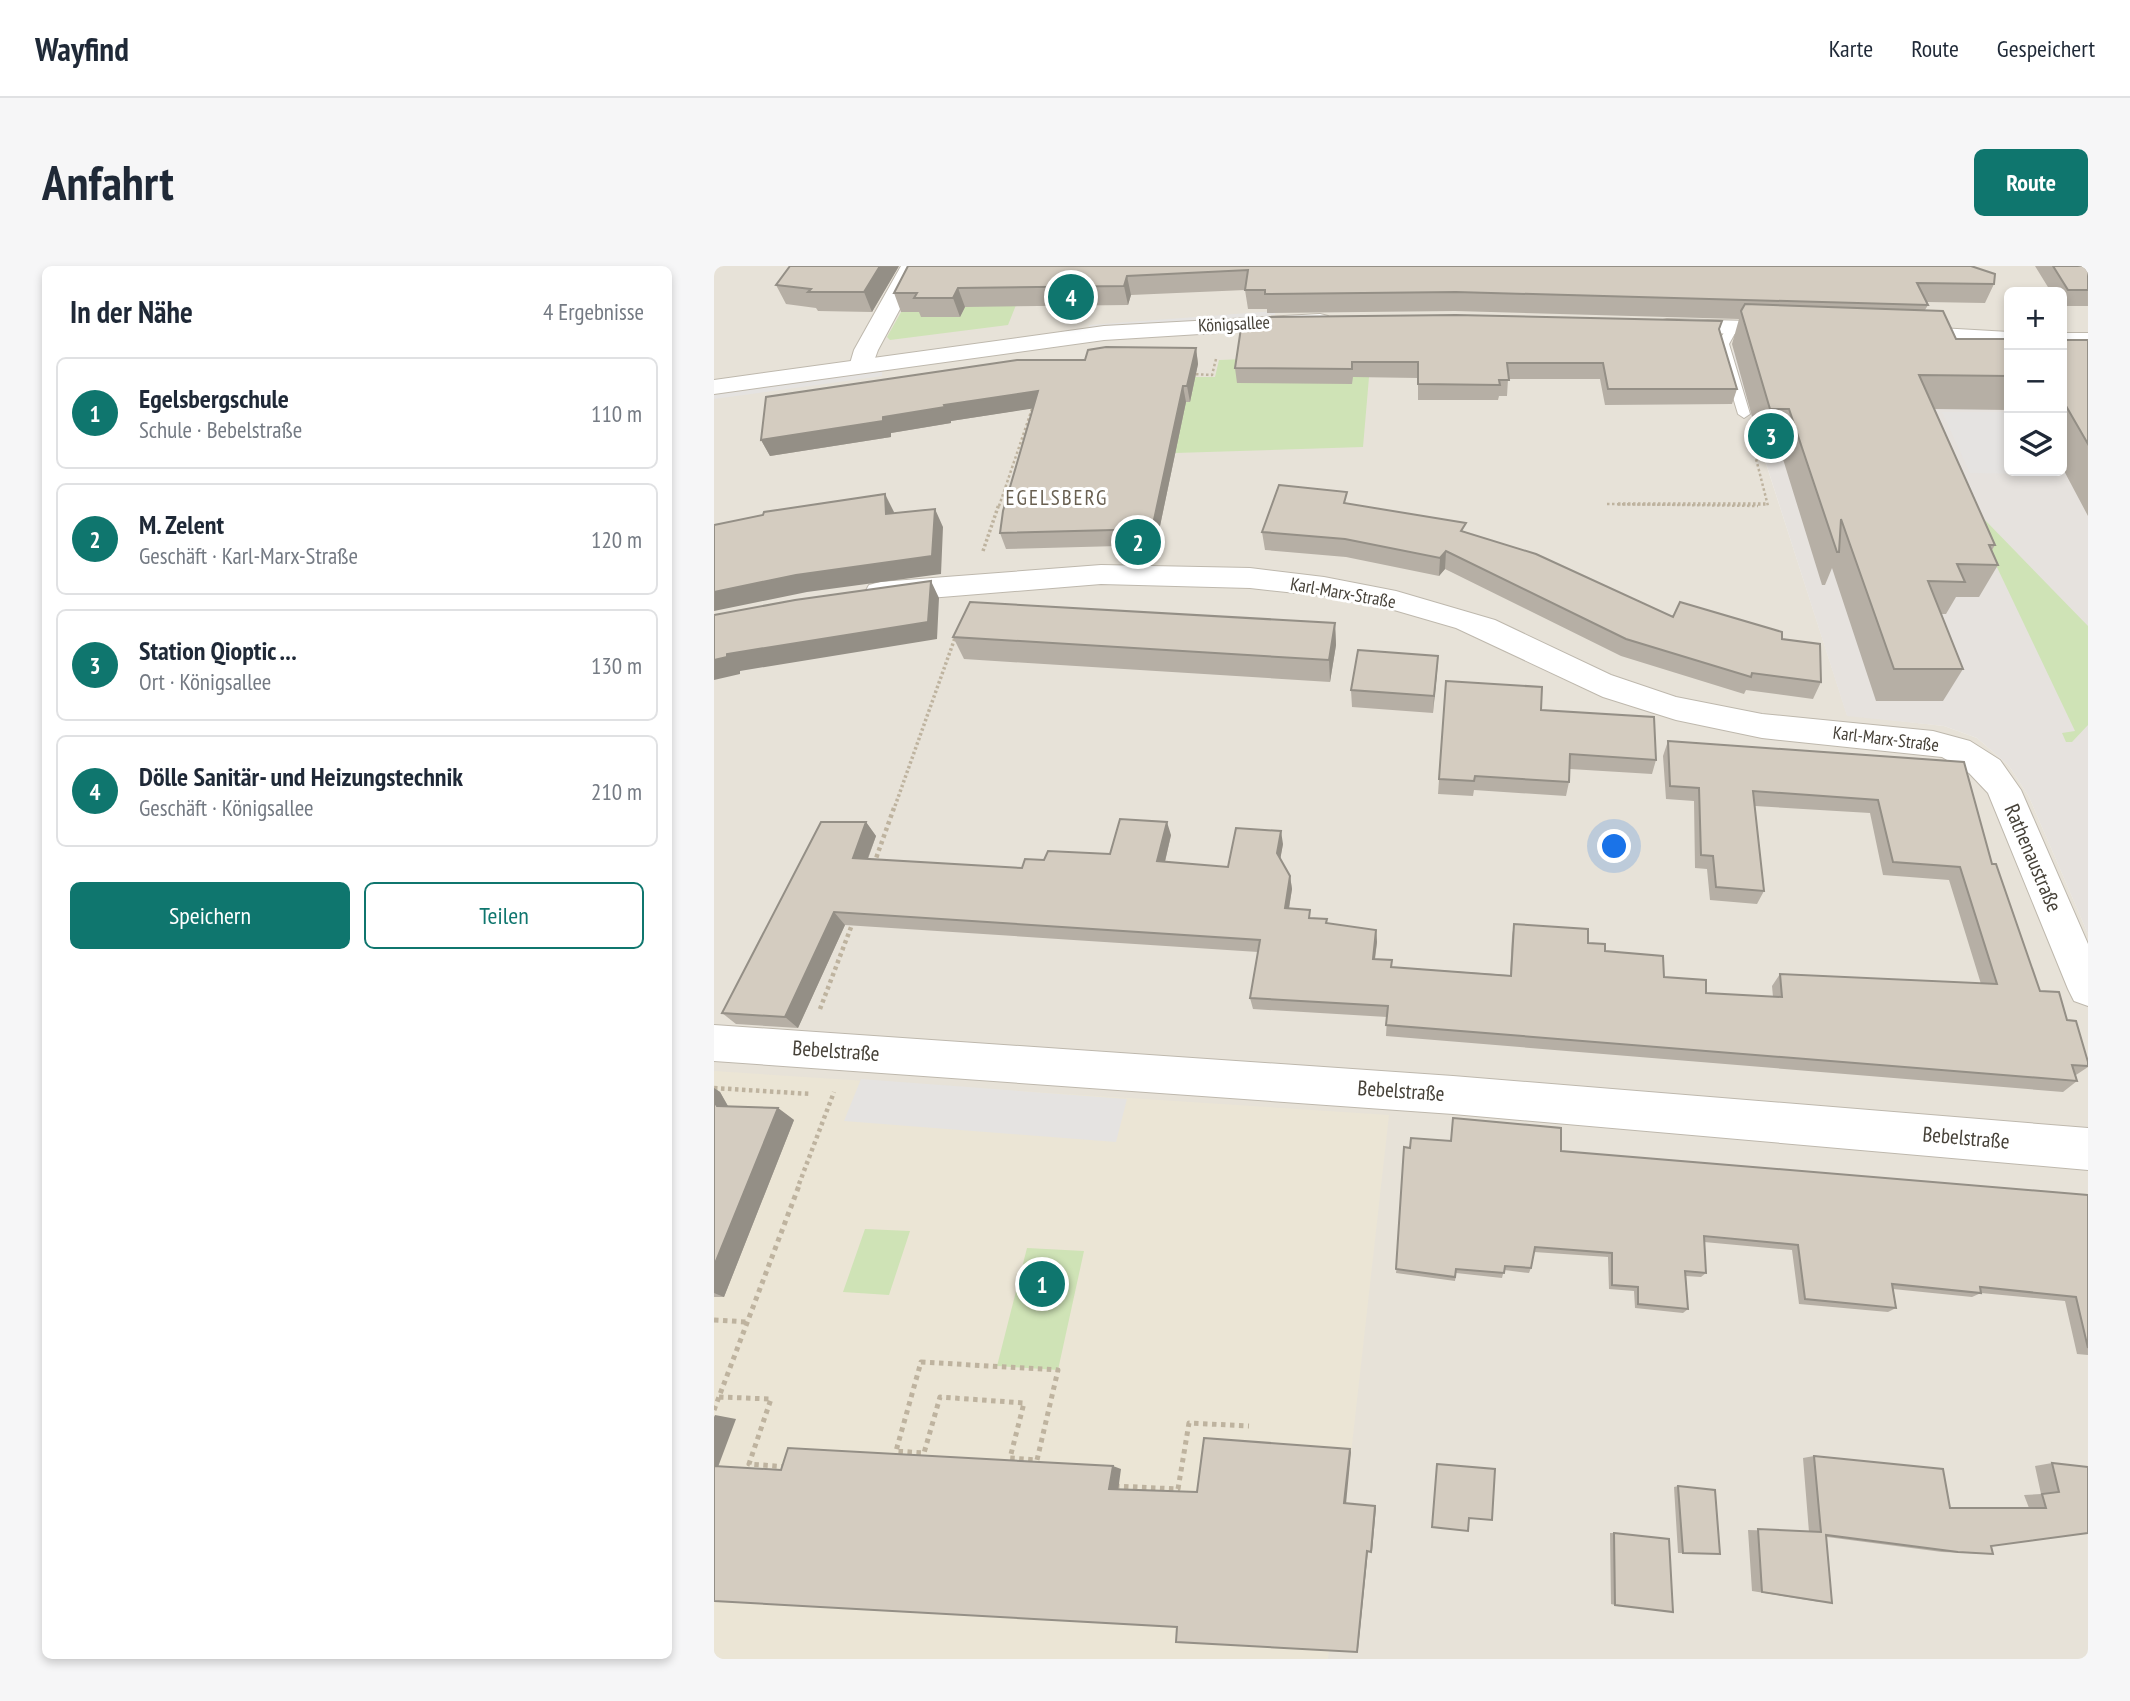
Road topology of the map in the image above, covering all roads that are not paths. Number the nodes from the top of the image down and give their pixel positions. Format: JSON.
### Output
{"nodes":[{"id":1,"x":912,"y":266,"type":"edge"},
{"id":2,"x":1343,"y":320,"type":"edge"},
{"id":3,"x":1649,"y":326,"type":"edge"},
{"id":4,"x":1732,"y":328,"type":"junction"},
{"id":5,"x":1810,"y":330,"type":"edge"},
{"id":6,"x":1887,"y":332,"type":"edge"},
{"id":7,"x":2004,"y":339,"type":"edge"},
{"id":8,"x":2067,"y":340,"type":"edge"},
{"id":9,"x":2088,"y":340,"type":"edge"},
{"id":10,"x":861,"y":367,"type":"junction"},
{"id":11,"x":1744,"y":372,"type":"dead end"},
{"id":12,"x":714,"y":387,"type":"edge"},
{"id":13,"x":1744,"y":414,"type":"road end"},
{"id":14,"x":848,"y":596,"type":"edge"},
{"id":15,"x":1952,"y":747,"type":"joint"},
{"id":16,"x":2088,"y":989,"type":"edge"},
{"id":17,"x":714,"y":1043,"type":"edge"},
{"id":18,"x":2088,"y":1149,"type":"edge"}],
"edges":[{"from":1,"to":10,"type":"street"},
{"from":2,"to":10,"type":"street","name":"Königsallee"},
{"from":3,"to":4,"type":"street"},
{"from":4,"to":5,"type":"street"},
{"from":4,"to":11,"type":"lane"},
{"from":4,"to":13,"type":"lane"},
{"from":6,"to":7,"type":"street"},
{"from":8,"to":9,"type":"street"},
{"from":10,"to":12,"type":"street","name":"Königsallee"},
{"from":14,"to":15,"type":"street","name":"Karl-Marx-Straße"},
{"from":15,"to":16,"type":"street","name":"Rathenaustraße"},
{"from":17,"to":18,"type":"street","name":"Bebelstraße"}]}
